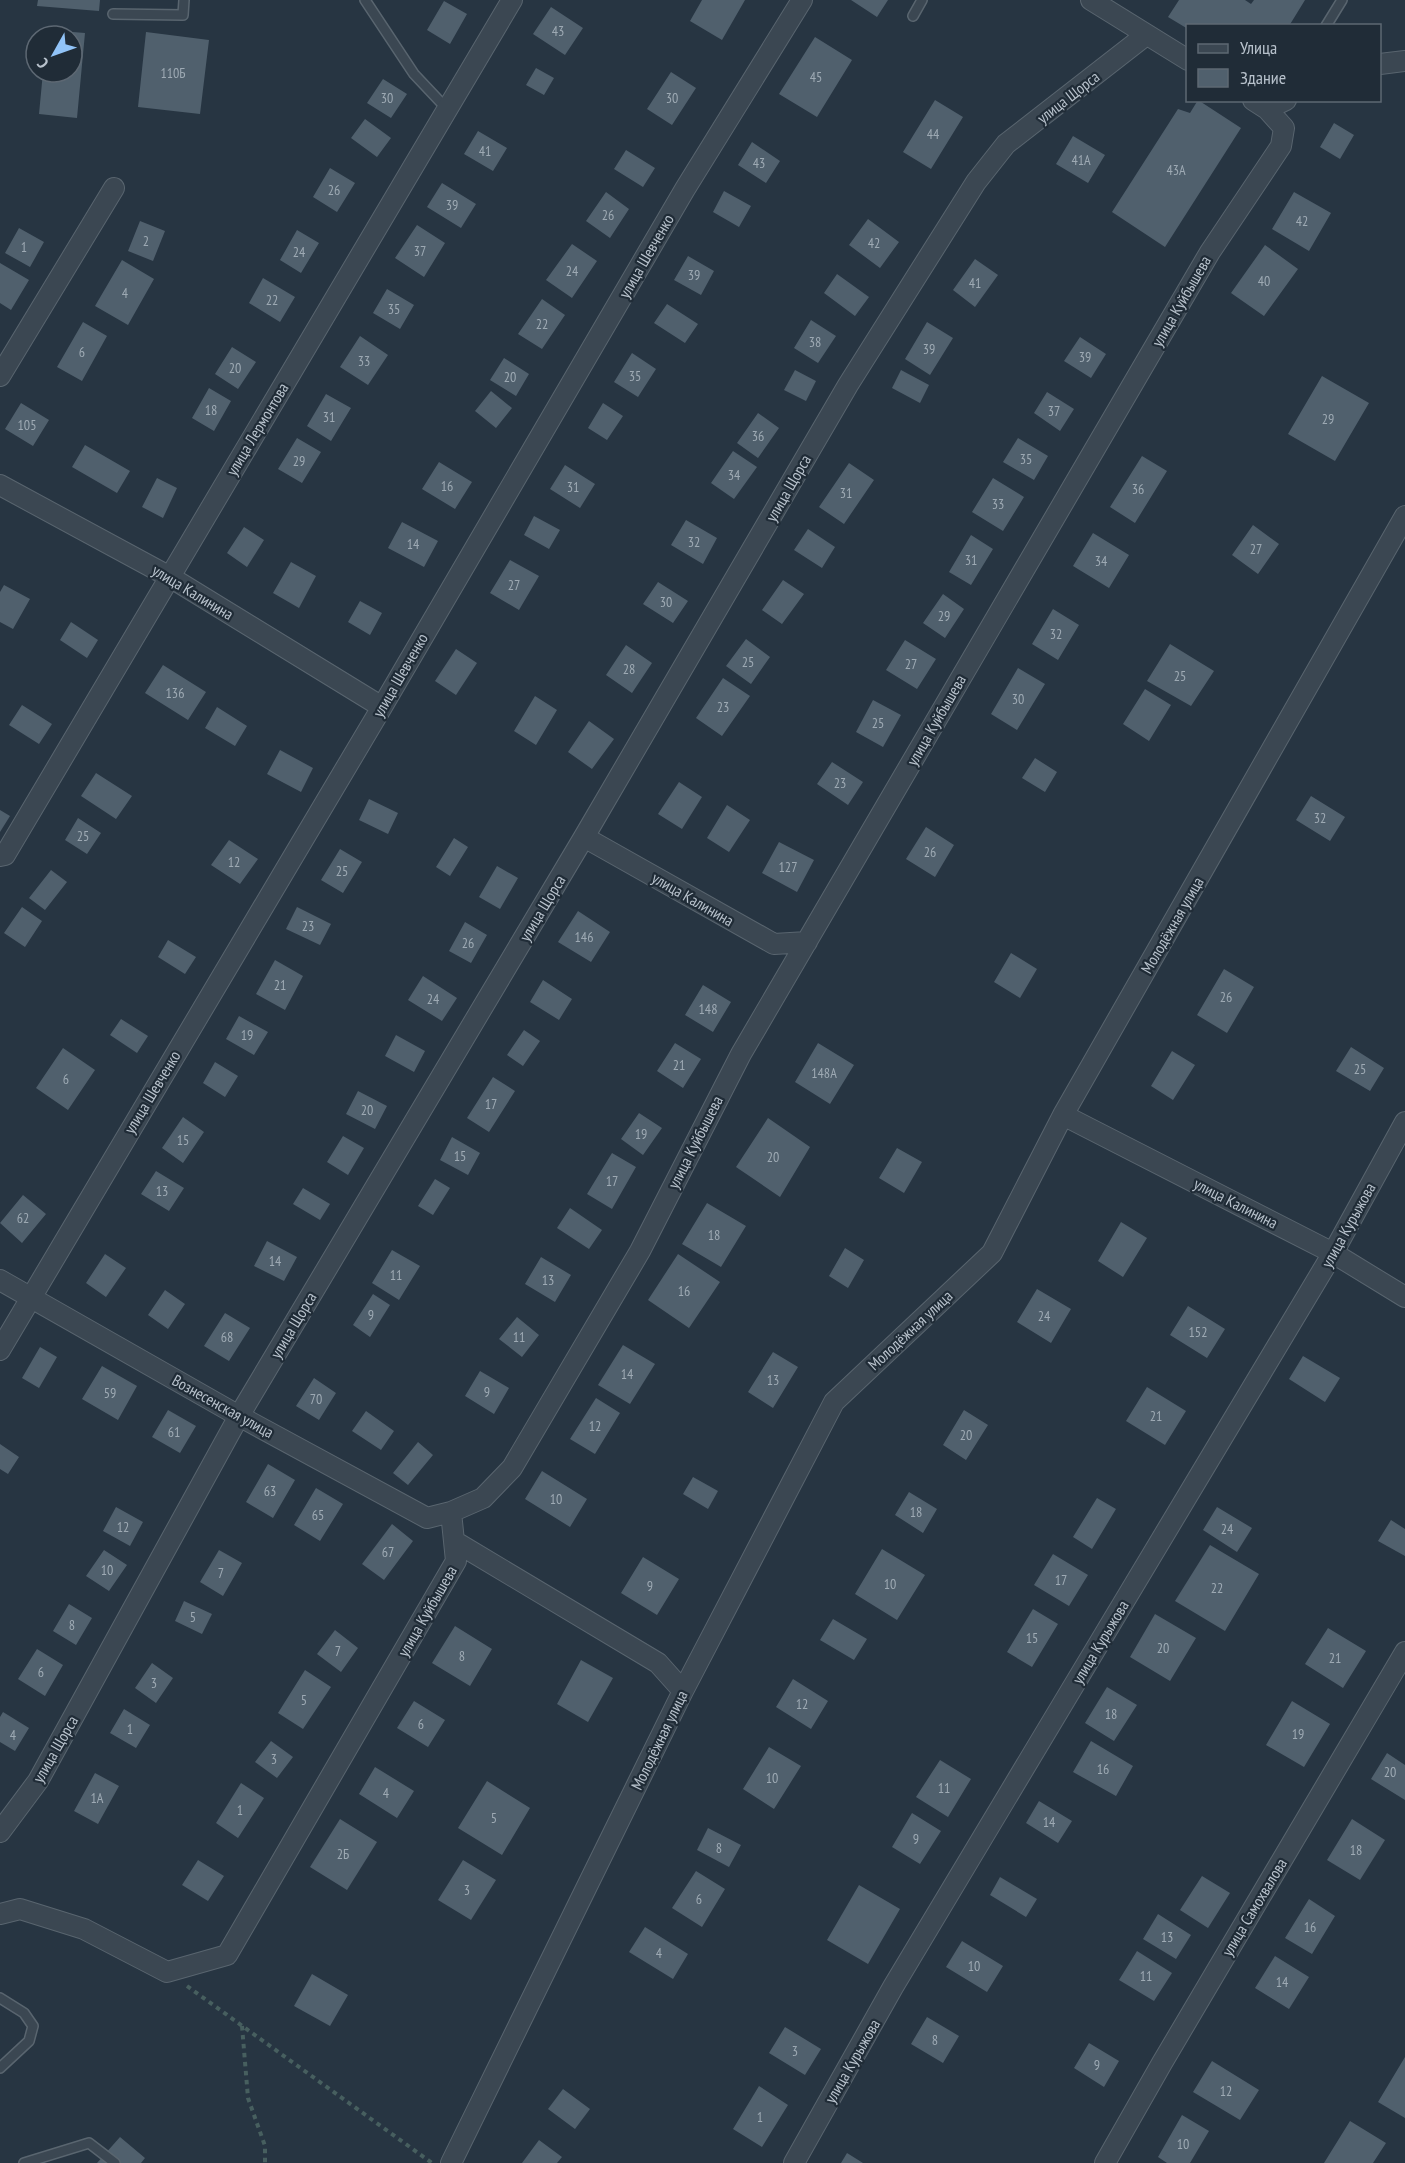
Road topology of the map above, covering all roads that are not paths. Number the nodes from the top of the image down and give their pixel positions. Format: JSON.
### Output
{"nodes":[{"id":1,"x":184,"y":0,"type":"edge"},
{"id":2,"x":365,"y":0,"type":"edge"},
{"id":3,"x":512,"y":0,"type":"edge"},
{"id":4,"x":802,"y":0,"type":"edge"},
{"id":5,"x":922,"y":0,"type":"edge"},
{"id":6,"x":1091,"y":0,"type":"edge"},
{"id":7,"x":1342,"y":0,"type":"edge"},
{"id":8,"x":113,"y":14,"type":"dead end"},
{"id":9,"x":913,"y":16,"type":"dead end"},
{"id":10,"x":1327,"y":24,"type":"edge"},
{"id":11,"x":1146,"y":35,"type":"junction"},
{"id":12,"x":1186,"y":59,"type":"edge"},
{"id":13,"x":1405,"y":61,"type":"edge"},
{"id":14,"x":1381,"y":64,"type":"edge"},
{"id":15,"x":1265,"y":104,"type":"edge"},
{"id":16,"x":447,"y":109,"type":"junction"},
{"id":17,"x":114,"y":188,"type":"dead end"},
{"id":18,"x":0,"y":376,"type":"edge"},
{"id":19,"x":0,"y":485,"type":"edge"},
{"id":20,"x":1405,"y":516,"type":"edge"},
{"id":21,"x":170,"y":577,"type":"junction"},
{"id":22,"x":382,"y":707,"type":"junction"},
{"id":23,"x":584,"y":837,"type":"junction"},
{"id":24,"x":0,"y":856,"type":"edge"},
{"id":25,"x":807,"y":942,"type":"junction"},
{"id":26,"x":1063,"y":1115,"type":"junction"},
{"id":27,"x":1405,"y":1122,"type":"edge"},
{"id":28,"x":1333,"y":1253,"type":"junction"},
{"id":29,"x":0,"y":1280,"type":"edge"},
{"id":30,"x":30,"y":1297,"type":"junction"},
{"id":31,"x":1405,"y":1297,"type":"edge"},
{"id":32,"x":0,"y":1350,"type":"edge"},
{"id":33,"x":239,"y":1416,"type":"junction"},
{"id":34,"x":451,"y":1512,"type":"junction"},
{"id":35,"x":454,"y":1541,"type":"junction"},
{"id":36,"x":1405,"y":1652,"type":"edge"},
{"id":37,"x":683,"y":1691,"type":"junction"},
{"id":38,"x":0,"y":1832,"type":"edge"},
{"id":39,"x":0,"y":1914,"type":"edge"},
{"id":40,"x":0,"y":1998,"type":"edge"},
{"id":41,"x":0,"y":2068,"type":"edge"},
{"id":42,"x":24,"y":2163,"type":"edge"},
{"id":43,"x":115,"y":2163,"type":"edge"},
{"id":44,"x":451,"y":2163,"type":"edge"},
{"id":45,"x":794,"y":2163,"type":"edge"},
{"id":46,"x":1105,"y":2163,"type":"edge"}],
"edges":[{"from":1,"to":8,"type":"lane"},
{"from":2,"to":16,"type":"lane"},
{"from":3,"to":16,"type":"street","name":"улица Лермонтова"},
{"from":4,"to":22,"type":"street","name":"улица Шевченко"},
{"from":5,"to":9,"type":"lane"},
{"from":6,"to":11,"type":"street"},
{"from":7,"to":10,"type":"lane"},
{"from":11,"to":12,"type":"street"},
{"from":11,"to":23,"type":"street","name":"улица Щорса"},
{"from":13,"to":14,"type":"street"},
{"from":15,"to":25,"type":"street","name":"улица Куйбышева"},
{"from":16,"to":21,"type":"street","name":"улица Лермонтова"},
{"from":17,"to":18,"type":"street"},
{"from":19,"to":21,"type":"street","name":"улица Калинина"},
{"from":20,"to":26,"type":"street","name":"Молодёжная улица"},
{"from":21,"to":22,"type":"street","name":"улица Калинина"},
{"from":21,"to":24,"type":"street","name":"улица Лермонтова"},
{"from":22,"to":30,"type":"street","name":"улица Шевченко"},
{"from":23,"to":25,"type":"street","name":"улица Калинина"},
{"from":23,"to":33,"type":"street","name":"улица Щорса"},
{"from":25,"to":34,"type":"street","name":"улица Куйбышева"},
{"from":26,"to":28,"type":"street","name":"улица Калинина"},
{"from":26,"to":37,"type":"street","name":"Молодёжная улица"},
{"from":27,"to":28,"type":"street","name":"улица Курыжова"},
{"from":28,"to":31,"type":"street","name":"улица Калинина"},
{"from":28,"to":45,"type":"street","name":"улица Курыжова"},
{"from":29,"to":30,"type":"street","name":"Вознесенская улица"},
{"from":30,"to":32,"type":"street","name":"улица Шевченко"},
{"from":30,"to":33,"type":"street","name":"Вознесенская улица"},
{"from":33,"to":34,"type":"street","name":"Вознесенская улица"},
{"from":33,"to":38,"type":"street","name":"улица Щорса"},
{"from":34,"to":35,"type":"street","name":"улица Куйбышева"},
{"from":35,"to":37,"type":"street"},
{"from":35,"to":39,"type":"street","name":"улица Куйбышева"},
{"from":36,"to":46,"type":"street","name":"улица Самохвалова"},
{"from":37,"to":44,"type":"street","name":"Молодёжная улица"},
{"from":40,"to":41,"type":"lane"},
{"from":42,"to":43,"type":"lane"}]}
